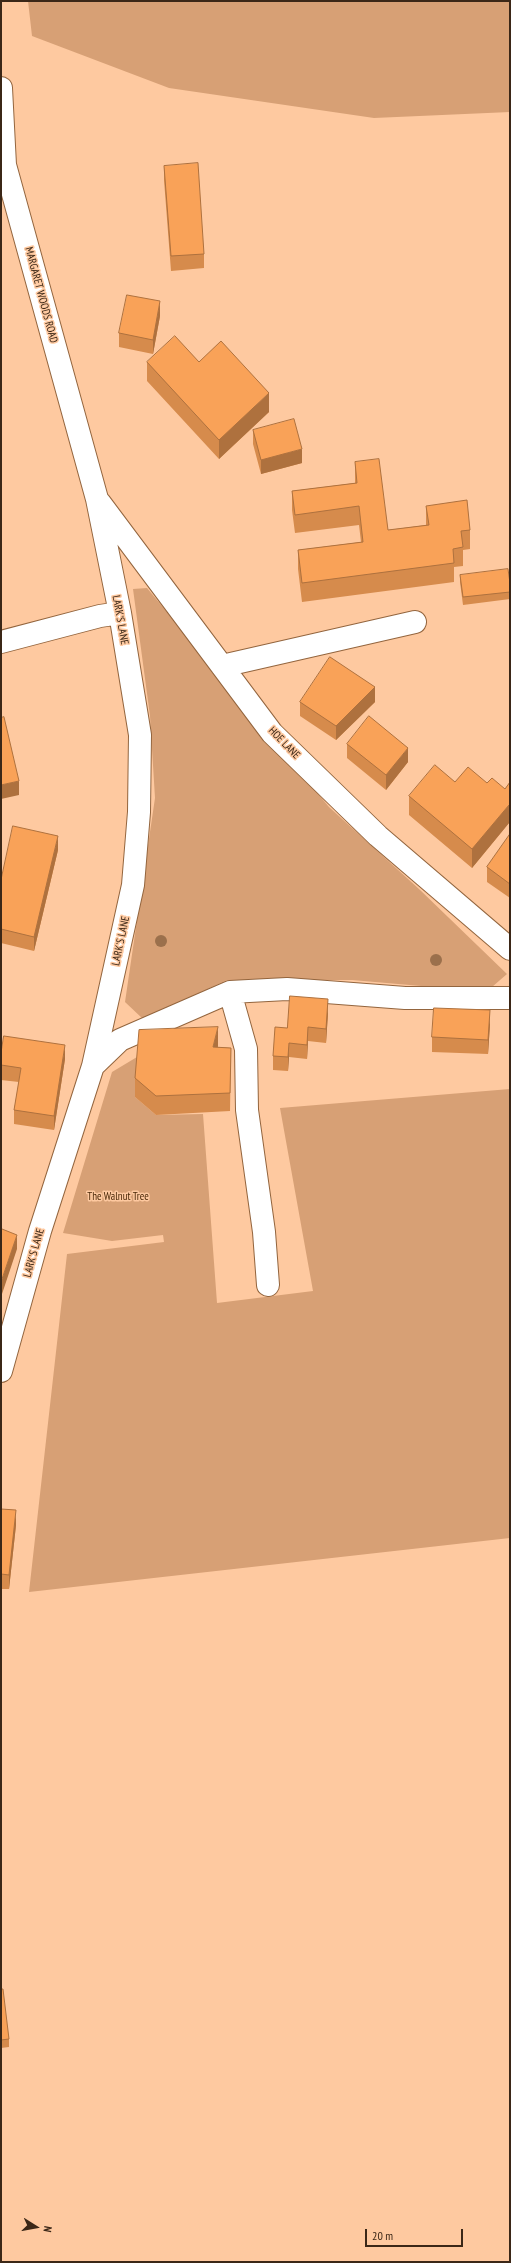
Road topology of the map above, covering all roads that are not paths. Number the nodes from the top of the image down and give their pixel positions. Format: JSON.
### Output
{"nodes":[{"id":1,"x":1,"y":88,"type":"edge"},
{"id":2,"x":97,"y":499,"type":"junction"},
{"id":3,"x":120,"y":613,"type":"junction"},
{"id":4,"x":415,"y":622,"type":"dead end"},
{"id":5,"x":1,"y":642,"type":"edge"},
{"id":6,"x":222,"y":666,"type":"junction"},
{"id":7,"x":510,"y":949,"type":"edge"},
{"id":8,"x":230,"y":992,"type":"junction"},
{"id":9,"x":510,"y":998,"type":"edge"},
{"id":10,"x":93,"y":1066,"type":"junction"},
{"id":11,"x":268,"y":1285,"type":"dead end"},
{"id":12,"x":1,"y":1372,"type":"edge"}],
"edges":[{"from":1,"to":2,"type":"street","name":"MARGARET WOODS ROAD"},
{"from":2,"to":3,"type":"street","name":"LARK'S LANE"},
{"from":2,"to":6,"type":"street","name":"HOE LANE"},
{"from":3,"to":5,"type":"street"},
{"from":3,"to":10,"type":"street","name":"LARK'S LANE"},
{"from":4,"to":6,"type":"street"},
{"from":6,"to":7,"type":"street","name":"HOE LANE"},
{"from":8,"to":9,"type":"street"},
{"from":8,"to":10,"type":"street"},
{"from":8,"to":11,"type":"street"},
{"from":10,"to":12,"type":"street","name":"LARK'S LANE"}]}
